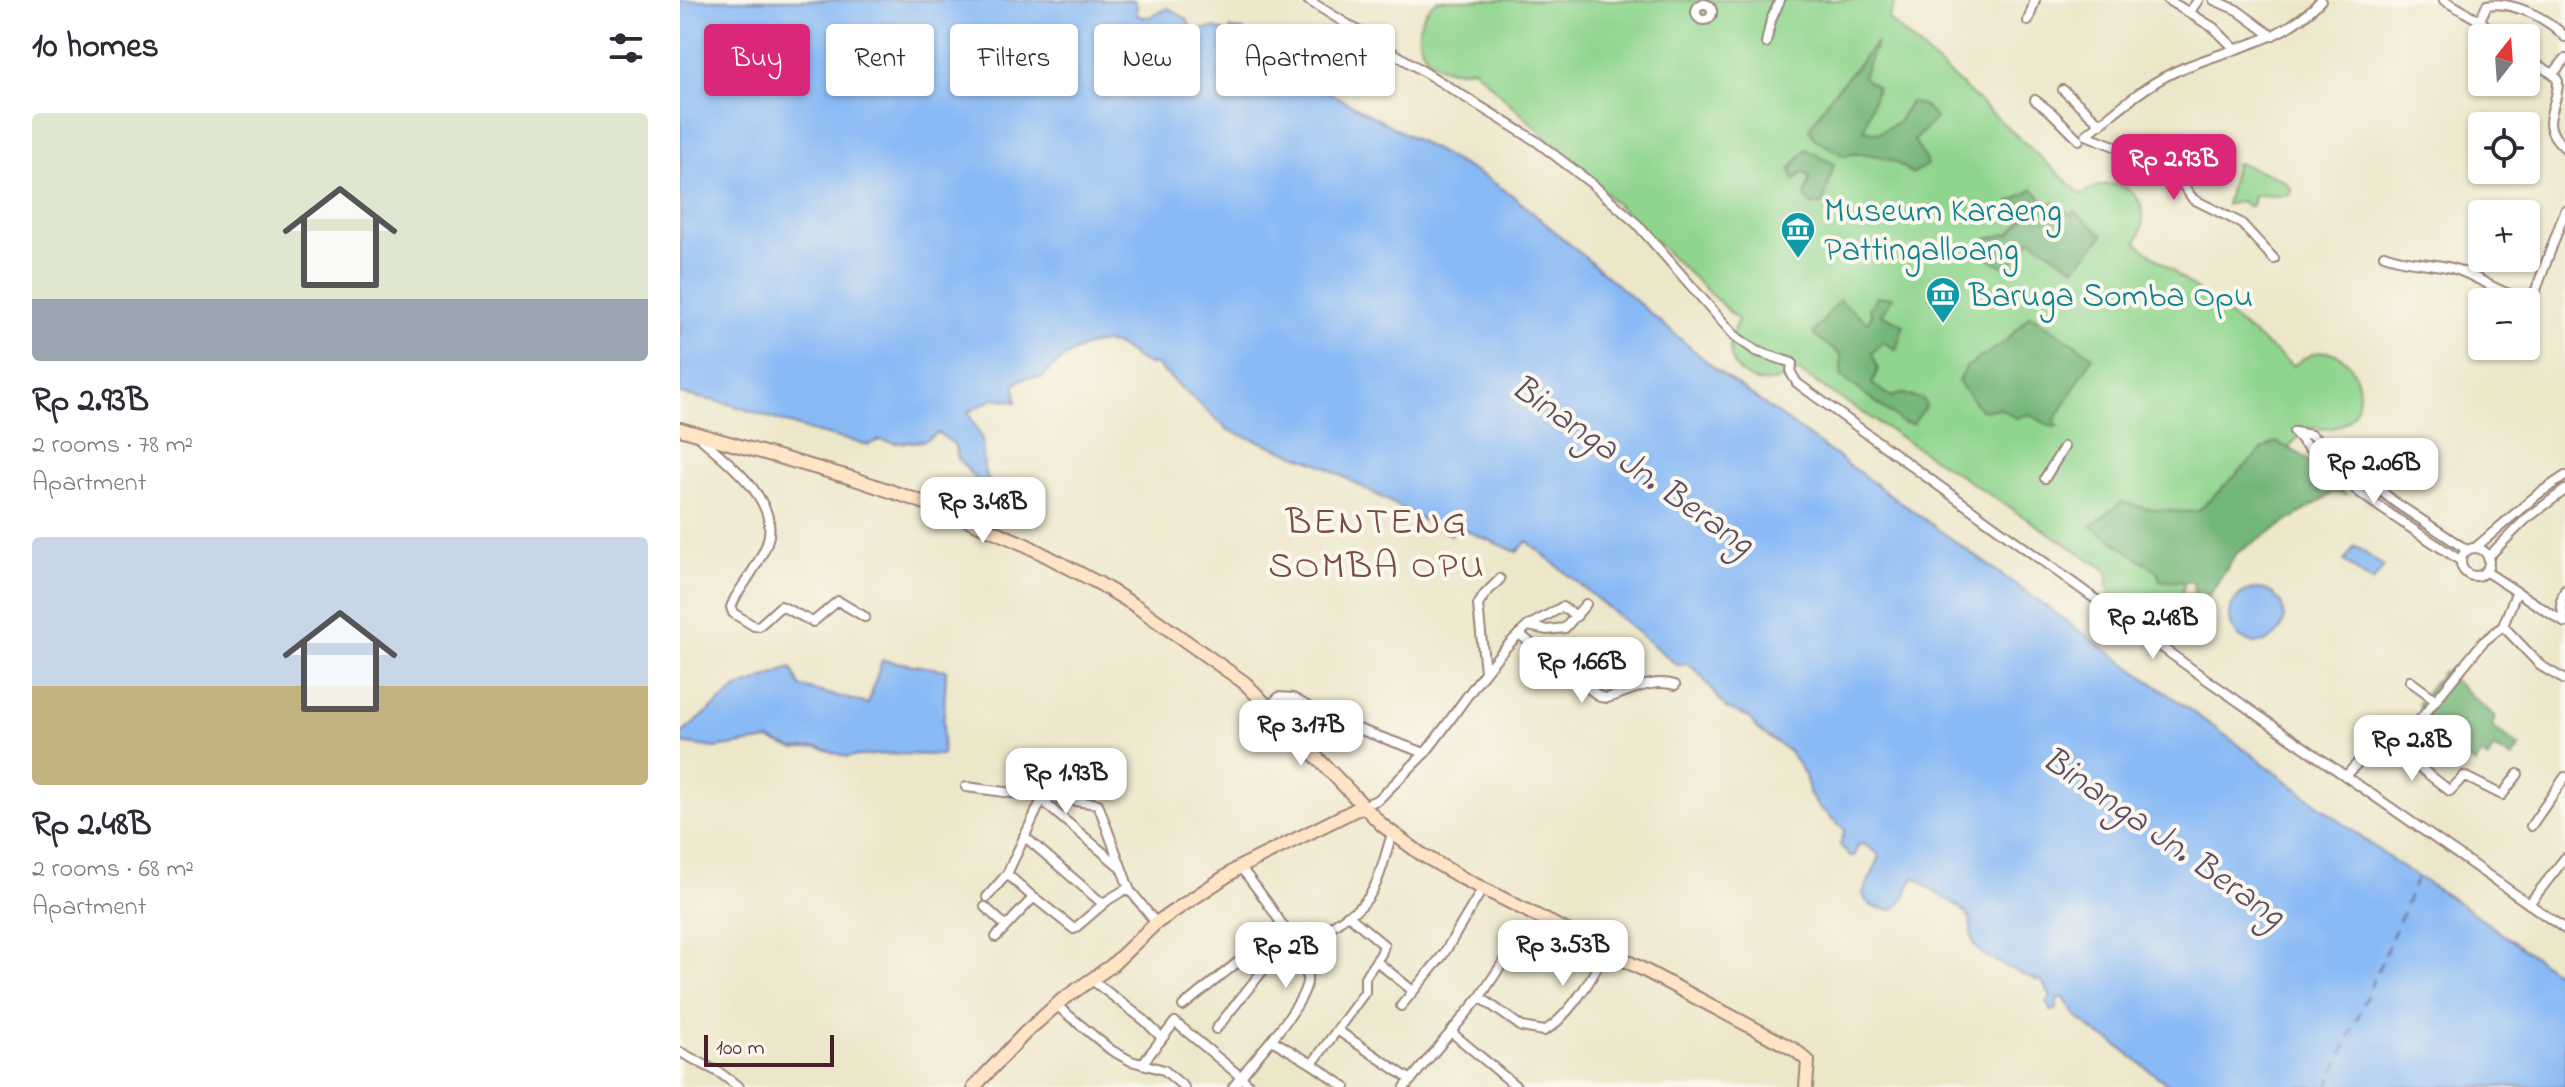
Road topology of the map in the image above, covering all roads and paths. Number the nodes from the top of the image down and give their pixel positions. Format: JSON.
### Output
{"nodes":[{"id":1,"x":1308,"y":0,"type":"edge"},
{"id":2,"x":1780,"y":0,"type":"edge"},
{"id":3,"x":2035,"y":0,"type":"edge"},
{"id":4,"x":2168,"y":0,"type":"edge"},
{"id":5,"x":2198,"y":0,"type":"edge"},
{"id":6,"x":2214,"y":0,"type":"edge"},
{"id":7,"x":2241,"y":0,"type":"edge"},
{"id":8,"x":2321,"y":0,"type":"edge"},
{"id":9,"x":2444,"y":0,"type":"edge"},
{"id":10,"x":2237,"y":10,"type":"junction"},
{"id":11,"x":2190,"y":12,"type":"junction"},
{"id":12,"x":2480,"y":20,"type":"junction"},
{"id":13,"x":2028,"y":21,"type":"dead end"},
{"id":14,"x":2484,"y":24,"type":"edge"},
{"id":15,"x":2272,"y":36,"type":"junction"},
{"id":16,"x":2565,"y":37,"type":"edge"},
{"id":17,"x":1766,"y":43,"type":"dead end"},
{"id":18,"x":2235,"y":49,"type":"junction"},
{"id":19,"x":2565,"y":59,"type":"edge"},
{"id":20,"x":2540,"y":66,"type":"edge"},
{"id":21,"x":2553,"y":74,"type":"junction"},
{"id":22,"x":2063,"y":90,"type":"dead end"},
{"id":23,"x":2035,"y":100,"type":"dead end"},
{"id":24,"x":2554,"y":103,"type":"junction"},
{"id":25,"x":2565,"y":105,"type":"edge"},
{"id":26,"x":2101,"y":124,"type":"junction"},
{"id":27,"x":2082,"y":138,"type":"junction"},
{"id":28,"x":2565,"y":148,"type":"edge"},
{"id":29,"x":2565,"y":211,"type":"edge"},
{"id":30,"x":2384,"y":255,"type":"dead end"},
{"id":31,"x":2274,"y":259,"type":"dead end"},
{"id":32,"x":680,"y":429,"type":"edge"},
{"id":33,"x":695,"y":434,"type":"junction"},
{"id":34,"x":2064,"y":447,"type":"dead end"},
{"id":35,"x":2565,"y":476,"type":"edge"},
{"id":36,"x":2045,"y":478,"type":"dead end"},
{"id":37,"x":2565,"y":490,"type":"edge"},
{"id":38,"x":2471,"y":549,"type":"junction"},
{"id":39,"x":2488,"y":557,"type":"junction"},
{"id":40,"x":2461,"y":561,"type":"junction"},
{"id":41,"x":2485,"y":571,"type":"junction"},
{"id":42,"x":1500,"y":579,"type":"dead end"},
{"id":43,"x":2565,"y":590,"type":"edge"},
{"id":44,"x":2516,"y":593,"type":"junction"},
{"id":45,"x":1586,"y":604,"type":"dead end"},
{"id":46,"x":1577,"y":616,"type":"junction"},
{"id":47,"x":865,"y":617,"type":"dead end"},
{"id":48,"x":2564,"y":622,"type":"edge"},
{"id":49,"x":1528,"y":626,"type":"junction"},
{"id":50,"x":2503,"y":626,"type":"junction"},
{"id":51,"x":1519,"y":634,"type":"junction"},
{"id":52,"x":1485,"y":671,"type":"junction"},
{"id":53,"x":2565,"y":680,"type":"edge"},
{"id":54,"x":2410,"y":681,"type":"dead end"},
{"id":55,"x":1675,"y":685,"type":"dead end"},
{"id":56,"x":2436,"y":700,"type":"junction"},
{"id":57,"x":1269,"y":706,"type":"junction"},
{"id":58,"x":2396,"y":749,"type":"junction"},
{"id":59,"x":1425,"y":753,"type":"junction"},
{"id":60,"x":2518,"y":774,"type":"dead end"},
{"id":61,"x":2346,"y":776,"type":"junction"},
{"id":62,"x":2565,"y":777,"type":"edge"},
{"id":63,"x":966,"y":787,"type":"dead end"},
{"id":64,"x":1043,"y":797,"type":"junction"},
{"id":65,"x":1363,"y":806,"type":"junction"},
{"id":66,"x":2531,"y":826,"type":"dead end"},
{"id":67,"x":1392,"y":834,"type":"junction"},
{"id":68,"x":1024,"y":836,"type":"junction"},
{"id":69,"x":2565,"y":858,"type":"edge"},
{"id":70,"x":1240,"y":867,"type":"junction"},
{"id":71,"x":1122,"y":868,"type":"junction"},
{"id":72,"x":1007,"y":874,"type":"junction"},
{"id":73,"x":1483,"y":888,"type":"junction"},
{"id":74,"x":1130,"y":891,"type":"junction"},
{"id":75,"x":987,"y":897,"type":"dead end"},
{"id":76,"x":1036,"y":899,"type":"junction"},
{"id":77,"x":1103,"y":904,"type":"junction"},
{"id":78,"x":2529,"y":904,"type":"junction"},
{"id":79,"x":985,"y":907,"type":"dead end"},
{"id":80,"x":1348,"y":915,"type":"junction"},
{"id":81,"x":1156,"y":923,"type":"junction"},
{"id":82,"x":1006,"y":926,"type":"junction"},
{"id":83,"x":1283,"y":926,"type":"junction"},
{"id":84,"x":2565,"y":929,"type":"edge"},
{"id":85,"x":996,"y":937,"type":"dead end"},
{"id":86,"x":1289,"y":938,"type":"junction"},
{"id":87,"x":1297,"y":950,"type":"junction"},
{"id":88,"x":1603,"y":950,"type":"junction"},
{"id":89,"x":1376,"y":961,"type":"junction"},
{"id":90,"x":1504,"y":961,"type":"dead end"},
{"id":91,"x":1092,"y":980,"type":"junction"},
{"id":92,"x":1413,"y":991,"type":"junction"},
{"id":93,"x":1480,"y":997,"type":"junction"},
{"id":94,"x":1056,"y":1005,"type":"junction"},
{"id":95,"x":1183,"y":1006,"type":"dead end"},
{"id":96,"x":1401,"y":1006,"type":"dead end"},
{"id":97,"x":1216,"y":1029,"type":"dead end"},
{"id":98,"x":1337,"y":1030,"type":"junction"},
{"id":99,"x":1451,"y":1032,"type":"junction"},
{"id":100,"x":1161,"y":1037,"type":"junction"},
{"id":101,"x":1272,"y":1040,"type":"junction"},
{"id":102,"x":680,"y":1052,"type":"edge"},
{"id":103,"x":1142,"y":1064,"type":"junction"},
{"id":104,"x":1312,"y":1064,"type":"junction"},
{"id":105,"x":1241,"y":1077,"type":"junction"},
{"id":106,"x":1408,"y":1083,"type":"edge"},
{"id":107,"x":739,"y":1087,"type":"edge"},
{"id":108,"x":974,"y":1087,"type":"edge"},
{"id":109,"x":1184,"y":1087,"type":"edge"},
{"id":110,"x":1233,"y":1087,"type":"edge"},
{"id":111,"x":1251,"y":1087,"type":"edge"},
{"id":112,"x":1345,"y":1087,"type":"edge"},
{"id":113,"x":1517,"y":1087,"type":"edge"},
{"id":114,"x":1806,"y":1087,"type":"edge"}],
"edges":[{"from":1,"to":61,"type":"street"},
{"from":2,"to":17,"type":"street"},
{"from":3,"to":13,"type":"street"},
{"from":4,"to":11,"type":"street"},
{"from":5,"to":11,"type":"street"},
{"from":6,"to":10,"type":"street"},
{"from":7,"to":10,"type":"street"},
{"from":8,"to":15,"type":"street"},
{"from":9,"to":12,"type":"street"},
{"from":10,"to":15,"type":"street"},
{"from":11,"to":18,"type":"street"},
{"from":12,"to":14,"type":"street"},
{"from":12,"to":16,"type":"street"},
{"from":15,"to":18,"type":"street"},
{"from":18,"to":26,"type":"street"},
{"from":19,"to":21,"type":"street"},
{"from":20,"to":21,"type":"street"},
{"from":21,"to":24,"type":"street"},
{"from":22,"to":26,"type":"street"},
{"from":23,"to":27,"type":"street"},
{"from":24,"to":25,"type":"street"},
{"from":24,"to":28,"type":"street"},
{"from":26,"to":27,"type":"street"},
{"from":27,"to":31,"type":"street"},
{"from":29,"to":30,"type":"street"},
{"from":32,"to":33,"type":"street"},
{"from":33,"to":47,"type":"street"},
{"from":33,"to":57,"type":"street"},
{"from":34,"to":36,"type":"street"},
{"from":35,"to":38,"type":"street"},
{"from":37,"to":39,"type":"street"},
{"from":38,"to":39,"type":"street"},
{"from":38,"to":40,"type":"street"},
{"from":38,"to":40,"type":"street"},
{"from":39,"to":41,"type":"street"},
{"from":40,"to":41,"type":"street"},
{"from":41,"to":44,"type":"street"},
{"from":42,"to":52,"type":"street"},
{"from":43,"to":48,"type":"street"},
{"from":44,"to":48,"type":"street"},
{"from":44,"to":50,"type":"street"},
{"from":45,"to":46,"type":"street"},
{"from":46,"to":49,"type":"street"},
{"from":46,"to":49,"type":"street"},
{"from":49,"to":51,"type":"street"},
{"from":50,"to":53,"type":"street"},
{"from":50,"to":56,"type":"street"},
{"from":51,"to":52,"type":"street"},
{"from":51,"to":55,"type":"street"},
{"from":52,"to":59,"type":"street"},
{"from":54,"to":56,"type":"street"},
{"from":56,"to":58,"type":"street"},
{"from":57,"to":59,"type":"street"},
{"from":57,"to":65,"type":"street"},
{"from":58,"to":60,"type":"street"},
{"from":58,"to":61,"type":"street"},
{"from":59,"to":65,"type":"street"},
{"from":61,"to":78,"type":"street"},
{"from":62,"to":66,"type":"street"},
{"from":63,"to":64,"type":"street"},
{"from":64,"to":68,"type":"street"},
{"from":64,"to":71,"type":"street"},
{"from":64,"to":71,"type":"street"},
{"from":65,"to":67,"type":"street"},
{"from":65,"to":70,"type":"street"},
{"from":67,"to":73,"type":"street"},
{"from":67,"to":80,"type":"street"},
{"from":68,"to":72,"type":"street"},
{"from":68,"to":77,"type":"street"},
{"from":69,"to":78,"type":"street"},
{"from":70,"to":81,"type":"street"},
{"from":70,"to":83,"type":"street"},
{"from":71,"to":74,"type":"street"},
{"from":72,"to":75,"type":"street"},
{"from":72,"to":76,"type":"street"},
{"from":73,"to":88,"type":"street"},
{"from":73,"to":92,"type":"street"},
{"from":74,"to":77,"type":"street"},
{"from":74,"to":81,"type":"street"},
{"from":76,"to":77,"type":"street"},
{"from":76,"to":82,"type":"street"},
{"from":78,"to":84,"type":"street"},
{"from":79,"to":82,"type":"street"},
{"from":80,"to":87,"type":"street"},
{"from":80,"to":89,"type":"street"},
{"from":81,"to":91,"type":"street"},
{"from":82,"to":85,"type":"street"},
{"from":83,"to":86,"type":"street"},
{"from":83,"to":95,"type":"street"},
{"from":86,"to":87,"type":"street"},
{"from":86,"to":97,"type":"street"},
{"from":87,"to":101,"type":"street"},
{"from":88,"to":93,"type":"street"},
{"from":88,"to":114,"type":"street"},
{"from":89,"to":92,"type":"street"},
{"from":89,"to":98,"type":"street"},
{"from":90,"to":93,"type":"street"},
{"from":91,"to":94,"type":"street"},
{"from":91,"to":100,"type":"street"},
{"from":92,"to":96,"type":"street"},
{"from":93,"to":99,"type":"street"},
{"from":94,"to":103,"type":"street"},
{"from":94,"to":108,"type":"street"},
{"from":98,"to":104,"type":"street"},
{"from":98,"to":106,"type":"street"},
{"from":99,"to":106,"type":"street"},
{"from":99,"to":113,"type":"street"},
{"from":100,"to":103,"type":"street"},
{"from":100,"to":105,"type":"street"},
{"from":101,"to":104,"type":"street"},
{"from":101,"to":105,"type":"street"},
{"from":102,"to":107,"type":"street"},
{"from":103,"to":109,"type":"street"},
{"from":104,"to":112,"type":"street"},
{"from":105,"to":110,"type":"street"},
{"from":105,"to":111,"type":"street"}]}
